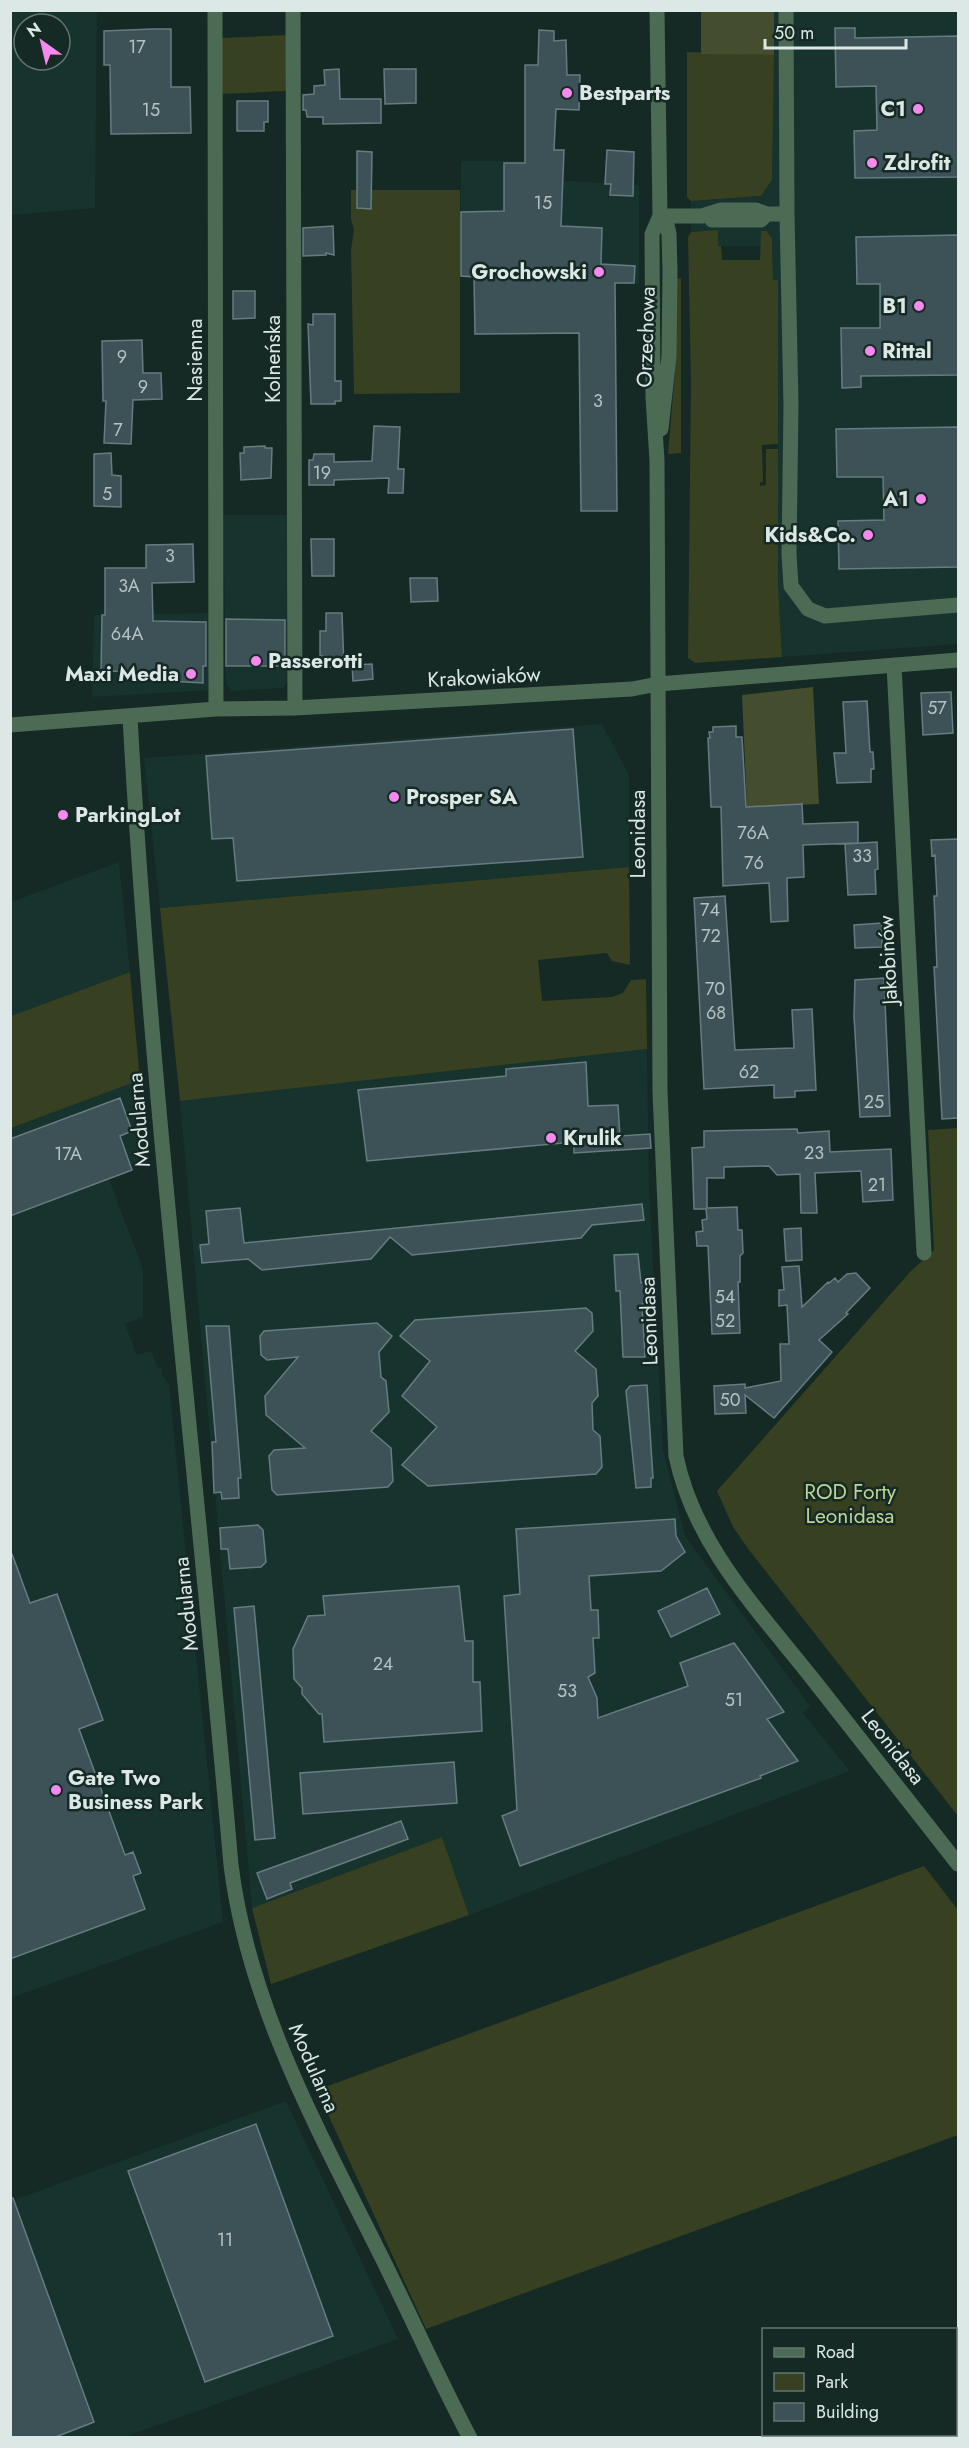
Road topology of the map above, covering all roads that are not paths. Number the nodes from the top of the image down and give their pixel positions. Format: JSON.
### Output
{"nodes":[{"id":1,"x":215,"y":10,"type":"edge"},
{"id":2,"x":293,"y":10,"type":"edge"},
{"id":3,"x":657,"y":10,"type":"edge"},
{"id":4,"x":786,"y":10,"type":"edge"},
{"id":5,"x":788,"y":214,"type":"junction"},
{"id":6,"x":660,"y":216,"type":"junction"},
{"id":7,"x":958,"y":605,"type":"edge"},
{"id":8,"x":958,"y":660,"type":"edge"},
{"id":9,"x":894,"y":665,"type":"junction"},
{"id":10,"x":658,"y":684,"type":"junction"},
{"id":11,"x":295,"y":708,"type":"junction"},
{"id":12,"x":216,"y":709,"type":"junction"},
{"id":13,"x":130,"y":717,"type":"junction"},
{"id":14,"x":10,"y":725,"type":"edge"},
{"id":15,"x":924,"y":1253,"type":"dead end"},
{"id":16,"x":958,"y":1864,"type":"edge"},
{"id":17,"x":470,"y":2438,"type":"edge"}],
"edges":[{"from":1,"to":12,"type":"street","name":"Nasienna"},
{"from":2,"to":11,"type":"street","name":"Kolneńska"},
{"from":3,"to":6,"type":"street","name":"Orzechowa"},
{"from":4,"to":5,"type":"street"},
{"from":5,"to":6,"type":"street"},
{"from":5,"to":7,"type":"street"},
{"from":6,"to":10,"type":"street","name":"Orzechowa"},
{"from":8,"to":9,"type":"street","name":"Krakowiaków"},
{"from":9,"to":10,"type":"street","name":"Krakowiaków"},
{"from":9,"to":15,"type":"street","name":"Jakobinów"},
{"from":10,"to":11,"type":"street","name":"Krakowiaków"},
{"from":10,"to":16,"type":"street","name":"Leonidasa"},
{"from":11,"to":12,"type":"street","name":"Krakowiaków"},
{"from":12,"to":13,"type":"street","name":"Krakowiaków"},
{"from":13,"to":14,"type":"street","name":"Krakowiaków"},
{"from":13,"to":17,"type":"street","name":"Modularna"}]}
